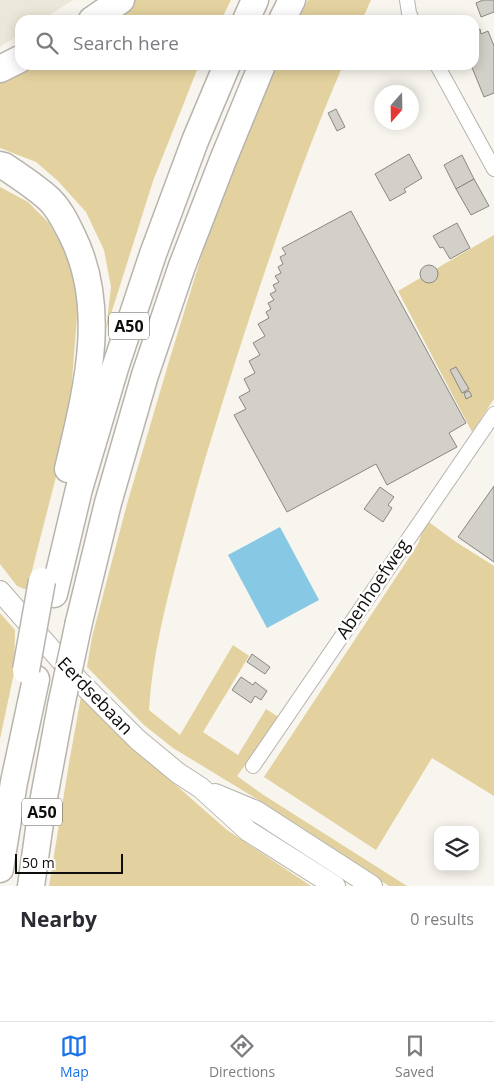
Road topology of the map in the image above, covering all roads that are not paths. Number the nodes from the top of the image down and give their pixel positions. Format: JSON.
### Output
{"nodes":[{"id":1,"x":121,"y":0,"type":"edge"},
{"id":2,"x":255,"y":0,"type":"edge"},
{"id":3,"x":292,"y":0,"type":"edge"},
{"id":4,"x":407,"y":0,"type":"edge"},
{"id":5,"x":99,"y":15,"type":"edge"},
{"id":6,"x":248,"y":15,"type":"edge"},
{"id":7,"x":284,"y":15,"type":"edge"},
{"id":8,"x":410,"y":15,"type":"edge"},
{"id":9,"x":15,"y":62,"type":"edge"},
{"id":10,"x":0,"y":69,"type":"edge"},
{"id":11,"x":225,"y":70,"type":"edge"},
{"id":12,"x":260,"y":70,"type":"edge"},
{"id":13,"x":440,"y":70,"type":"edge"},
{"id":14,"x":0,"y":165,"type":"edge"},
{"id":15,"x":494,"y":169,"type":"edge"},
{"id":16,"x":494,"y":414,"type":"edge"},
{"id":17,"x":48,"y":588,"type":"junction"},
{"id":18,"x":0,"y":592,"type":"edge"},
{"id":19,"x":55,"y":740,"type":"junction"},
{"id":20,"x":252,"y":766,"type":"dead end"},
{"id":21,"x":201,"y":788,"type":"junction"},
{"id":22,"x":0,"y":869,"type":"edge"},
{"id":23,"x":31,"y":886,"type":"edge"},
{"id":24,"x":45,"y":886,"type":"edge"},
{"id":25,"x":335,"y":886,"type":"edge"},
{"id":26,"x":372,"y":886,"type":"edge"}],
"edges":[{"from":1,"to":5,"type":"highway"},
{"from":2,"to":6,"type":"highway"},
{"from":3,"to":7,"type":"highway"},
{"from":4,"to":8,"type":"street"},
{"from":9,"to":10,"type":"highway"},
{"from":11,"to":17,"type":"highway","number":"A50"},
{"from":12,"to":19,"type":"highway","number":"A50","bridge":true},
{"from":13,"to":15,"type":"street"},
{"from":14,"to":17,"type":"highway","number":"A50"},
{"from":16,"to":20,"type":"street","name":"Abenhoefweg"},
{"from":17,"to":22,"type":"highway","number":"A50"},
{"from":18,"to":21,"type":"main road","name":"Eerdsebaan"},
{"from":19,"to":23,"type":"highway","number":"A50"},
{"from":19,"to":24,"type":"highway","number":"A50"},
{"from":21,"to":25,"type":"main road","name":"Eerdsebaan"},
{"from":21,"to":26,"type":"main road","name":"Eerdsebaan"}]}
